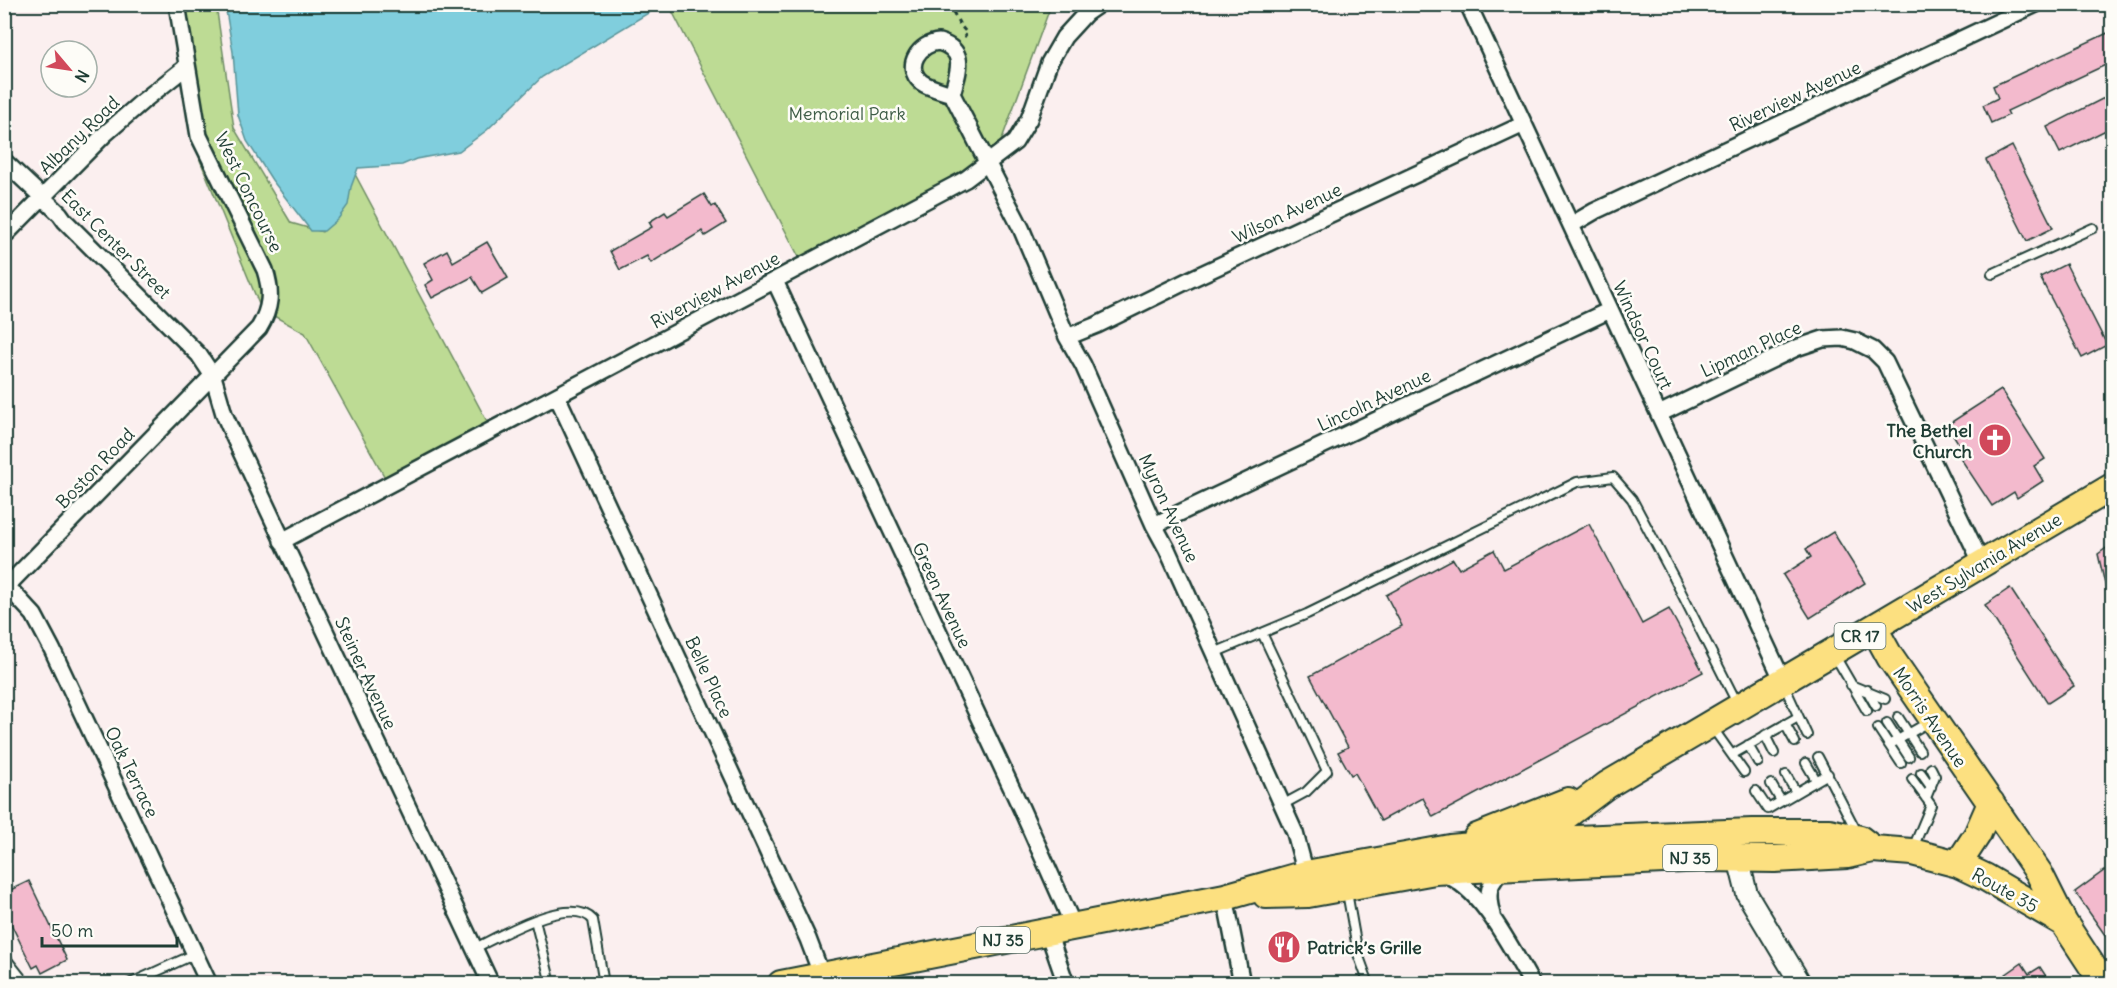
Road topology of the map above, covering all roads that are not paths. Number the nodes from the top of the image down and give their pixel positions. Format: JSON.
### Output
{"nodes":[{"id":1,"x":177,"y":4,"type":"edge"},
{"id":2,"x":1099,"y":4,"type":"edge"},
{"id":3,"x":1468,"y":4,"type":"edge"},
{"id":4,"x":2036,"y":4,"type":"edge"},
{"id":5,"x":186,"y":67,"type":"junction"},
{"id":6,"x":952,"y":94,"type":"junction"},
{"id":7,"x":1524,"y":124,"type":"junction"},
{"id":8,"x":4,"y":161,"type":"edge"},
{"id":9,"x":989,"y":162,"type":"junction"},
{"id":10,"x":42,"y":198,"type":"junction"},
{"id":11,"x":1571,"y":225,"type":"junction"},
{"id":12,"x":2093,"y":228,"type":"dead end"},
{"id":13,"x":4,"y":236,"type":"edge"},
{"id":14,"x":1992,"y":274,"type":"dead end"},
{"id":15,"x":775,"y":281,"type":"junction"},
{"id":16,"x":1610,"y":310,"type":"junction"},
{"id":17,"x":1067,"y":337,"type":"junction"},
{"id":18,"x":213,"y":376,"type":"junction"},
{"id":19,"x":557,"y":396,"type":"junction"},
{"id":20,"x":1659,"y":414,"type":"junction"},
{"id":21,"x":2112,"y":487,"type":"edge"},
{"id":22,"x":1154,"y":525,"type":"junction"},
{"id":23,"x":282,"y":541,"type":"junction"},
{"id":24,"x":1982,"y":564,"type":"junction"},
{"id":25,"x":6,"y":587,"type":"edge"},
{"id":26,"x":1874,"y":628,"type":"junction"},
{"id":27,"x":1262,"y":633,"type":"junction"},
{"id":28,"x":1833,"y":652,"type":"junction"},
{"id":29,"x":1214,"y":653,"type":"junction"},
{"id":30,"x":1783,"y":681,"type":"junction"},
{"id":31,"x":1851,"y":685,"type":"junction"},
{"id":32,"x":1866,"y":690,"type":"junction"},
{"id":33,"x":1885,"y":699,"type":"dead end"},
{"id":34,"x":1876,"y":706,"type":"dead end"},
{"id":35,"x":1739,"y":707,"type":"junction"},
{"id":36,"x":1867,"y":711,"type":"dead end"},
{"id":37,"x":1798,"y":717,"type":"junction"},
{"id":38,"x":1898,"y":717,"type":"dead end"},
{"id":39,"x":1933,"y":720,"type":"junction"},
{"id":40,"x":1887,"y":723,"type":"dead end"},
{"id":41,"x":1710,"y":724,"type":"junction"},
{"id":42,"x":1785,"y":724,"type":"junction"},
{"id":43,"x":1878,"y":728,"type":"dead end"},
{"id":44,"x":1908,"y":734,"type":"junction"},
{"id":45,"x":1765,"y":735,"type":"junction"},
{"id":46,"x":1807,"y":735,"type":"dead end"},
{"id":47,"x":1898,"y":740,"type":"junction"},
{"id":48,"x":1795,"y":742,"type":"dead end"},
{"id":49,"x":1748,"y":745,"type":"junction"},
{"id":50,"x":1889,"y":745,"type":"junction"},
{"id":51,"x":1920,"y":751,"type":"dead end"},
{"id":52,"x":1774,"y":753,"type":"dead end"},
{"id":53,"x":1733,"y":754,"type":"junction"},
{"id":54,"x":1818,"y":757,"type":"dead end"},
{"id":55,"x":1909,"y":757,"type":"dead end"},
{"id":56,"x":1758,"y":762,"type":"dead end"},
{"id":57,"x":1901,"y":762,"type":"dead end"},
{"id":58,"x":1806,"y":763,"type":"dead end"},
{"id":59,"x":1931,"y":768,"type":"dead end"},
{"id":60,"x":1744,"y":772,"type":"dead end"},
{"id":61,"x":1921,"y":773,"type":"dead end"},
{"id":62,"x":1828,"y":774,"type":"junction"},
{"id":63,"x":1786,"y":775,"type":"dead end"},
{"id":64,"x":1912,"y":779,"type":"dead end"},
{"id":65,"x":1816,"y":780,"type":"junction"},
{"id":66,"x":1771,"y":784,"type":"dead end"},
{"id":67,"x":1607,"y":785,"type":"junction"},
{"id":68,"x":1930,"y":787,"type":"junction"},
{"id":69,"x":1756,"y":791,"type":"dead end"},
{"id":70,"x":1796,"y":792,"type":"junction"},
{"id":71,"x":1926,"y":798,"type":"junction"},
{"id":72,"x":1781,"y":801,"type":"junction"},
{"id":73,"x":1991,"y":803,"type":"junction"},
{"id":74,"x":1282,"y":805,"type":"junction"},
{"id":75,"x":1767,"y":821,"type":"junction"},
{"id":76,"x":1526,"y":841,"type":"junction"},
{"id":77,"x":1866,"y":844,"type":"junction"},
{"id":78,"x":1450,"y":848,"type":"junction"},
{"id":79,"x":1912,"y":852,"type":"junction"},
{"id":80,"x":1737,"y":858,"type":"junction"},
{"id":81,"x":1958,"y":864,"type":"junction"},
{"id":82,"x":1506,"y":866,"type":"junction"},
{"id":83,"x":1435,"y":871,"type":"junction"},
{"id":84,"x":1306,"y":874,"type":"junction"},
{"id":85,"x":1346,"y":887,"type":"junction"},
{"id":86,"x":1225,"y":897,"type":"junction"},
{"id":87,"x":1492,"y":915,"type":"junction"},
{"id":88,"x":535,"y":920,"type":"junction"},
{"id":89,"x":2064,"y":923,"type":"junction"},
{"id":90,"x":1074,"y":927,"type":"junction"},
{"id":91,"x":1048,"y":932,"type":"junction"},
{"id":92,"x":475,"y":948,"type":"junction"},
{"id":93,"x":195,"y":954,"type":"junction"},
{"id":94,"x":4,"y":956,"type":"edge"},
{"id":95,"x":822,"y":976,"type":"junction"},
{"id":96,"x":26,"y":984,"type":"edge"},
{"id":97,"x":129,"y":984,"type":"edge"},
{"id":98,"x":209,"y":984,"type":"edge"},
{"id":99,"x":491,"y":984,"type":"edge"},
{"id":100,"x":551,"y":984,"type":"edge"},
{"id":101,"x":604,"y":984,"type":"edge"},
{"id":102,"x":781,"y":984,"type":"edge"},
{"id":103,"x":1066,"y":984,"type":"edge"},
{"id":104,"x":1242,"y":984,"type":"edge"},
{"id":105,"x":1369,"y":984,"type":"edge"},
{"id":106,"x":1532,"y":984,"type":"edge"},
{"id":107,"x":1801,"y":984,"type":"edge"},
{"id":108,"x":2104,"y":984,"type":"edge"}],
"edges":[{"from":1,"to":5,"type":"street","name":"West Concourse"},
{"from":2,"to":9,"type":"street","name":"Riverview Avenue"},
{"from":3,"to":7,"type":"street","name":"Windsor Court"},
{"from":4,"to":11,"type":"street","name":"Riverview Avenue"},
{"from":5,"to":10,"type":"street","name":"Albany Road"},
{"from":5,"to":18,"type":"street","name":"West Concourse"},
{"from":6,"to":6,"type":"street"},
{"from":6,"to":9,"type":"street","name":"Myron Avenue"},
{"from":7,"to":11,"type":"street","name":"Windsor Court"},
{"from":7,"to":17,"type":"street","name":"Wilson Avenue"},
{"from":8,"to":10,"type":"street","name":"East Center Street"},
{"from":9,"to":15,"type":"street","name":"Riverview Avenue"},
{"from":9,"to":17,"type":"street","name":"Myron Avenue"},
{"from":10,"to":13,"type":"street","name":"Albany Road"},
{"from":10,"to":18,"type":"street","name":"East Center Street"},
{"from":11,"to":16,"type":"street","name":"Windsor Court"},
{"from":12,"to":14,"type":"lane"},
{"from":15,"to":19,"type":"street","name":"Riverview Avenue"},
{"from":15,"to":90,"type":"street","name":"Green Avenue"},
{"from":16,"to":20,"type":"street","name":"Windsor Court"},
{"from":16,"to":22,"type":"street","name":"Lincoln Avenue"},
{"from":17,"to":22,"type":"street","name":"Myron Avenue"},
{"from":18,"to":23,"type":"street","name":"Steiner Avenue"},
{"from":18,"to":25,"type":"street","name":"Boston Road"},
{"from":19,"to":23,"type":"street","name":"Riverview Avenue"},
{"from":19,"to":95,"type":"street","name":"Belle Place"},
{"from":20,"to":24,"type":"street","name":"Lipman Place"},
{"from":20,"to":30,"type":"street","name":"Windsor Court"},
{"from":21,"to":24,"type":"main road","name":"West Sylvania Avenue","number":"CR 17"},
{"from":22,"to":29,"type":"street","name":"Myron Avenue"},
{"from":23,"to":92,"type":"street","name":"Steiner Avenue"},
{"from":24,"to":26,"type":"main road","name":"West Sylvania Avenue","number":"CR 17"},
{"from":25,"to":93,"type":"street","name":"Oak Terrace"},
{"from":26,"to":28,"type":"main road","name":"West Sylvania Avenue","number":"CR 17"},
{"from":26,"to":39,"type":"main road","name":"Morris Avenue"},
{"from":27,"to":29,"type":"lane"},
{"from":27,"to":35,"type":"lane"},
{"from":27,"to":74,"type":"lane"},
{"from":28,"to":30,"type":"main road","name":"West Sylvania Avenue","number":"CR 17"},
{"from":28,"to":31,"type":"lane"},
{"from":29,"to":74,"type":"street","name":"Myron Avenue"},
{"from":30,"to":35,"type":"main road","name":"West Sylvania Avenue","number":"CR 17"},
{"from":30,"to":37,"type":"lane"},
{"from":31,"to":32,"type":"lane"},
{"from":31,"to":36,"type":"lane"},
{"from":32,"to":33,"type":"lane"},
{"from":32,"to":34,"type":"lane"},
{"from":35,"to":41,"type":"main road","name":"West Sylvania Avenue","number":"CR 17"},
{"from":37,"to":42,"type":"lane"},
{"from":37,"to":46,"type":"lane"},
{"from":38,"to":44,"type":"lane"},
{"from":39,"to":44,"type":"lane"},
{"from":39,"to":73,"type":"main road","name":"Morris Avenue"},
{"from":40,"to":47,"type":"lane"},
{"from":41,"to":53,"type":"lane"},
{"from":41,"to":67,"type":"main road","name":"West Sylvania Avenue","number":"CR 17"},
{"from":42,"to":45,"type":"lane"},
{"from":42,"to":48,"type":"lane"},
{"from":43,"to":50,"type":"lane"},
{"from":44,"to":47,"type":"lane"},
{"from":44,"to":51,"type":"lane"},
{"from":45,"to":49,"type":"lane"},
{"from":45,"to":52,"type":"lane"},
{"from":47,"to":50,"type":"lane"},
{"from":47,"to":55,"type":"lane"},
{"from":49,"to":53,"type":"lane"},
{"from":49,"to":56,"type":"lane"},
{"from":50,"to":57,"type":"lane"},
{"from":53,"to":60,"type":"lane"},
{"from":54,"to":62,"type":"lane"},
{"from":58,"to":65,"type":"lane"},
{"from":59,"to":68,"type":"lane"},
{"from":61,"to":68,"type":"lane"},
{"from":62,"to":65,"type":"lane"},
{"from":62,"to":77,"type":"lane"},
{"from":63,"to":70,"type":"lane"},
{"from":64,"to":71,"type":"lane"},
{"from":65,"to":70,"type":"lane"},
{"from":66,"to":72,"type":"lane"},
{"from":67,"to":76,"type":"main road","name":"West Sylvania Avenue","number":"CR 17"},
{"from":67,"to":78,"type":"main road","name":"West Sylvania Avenue","number":"CR 17"},
{"from":68,"to":71,"type":"lane"},
{"from":69,"to":75,"type":"lane"},
{"from":70,"to":72,"type":"lane"},
{"from":71,"to":79,"type":"lane"},
{"from":72,"to":75,"type":"lane"},
{"from":73,"to":81,"type":"main road"},
{"from":73,"to":89,"type":"main road","name":"Morris Avenue"},
{"from":74,"to":84,"type":"street","name":"Myron Avenue"},
{"from":75,"to":76,"type":"main road","number":"NJ 35"},
{"from":75,"to":77,"type":"main road","number":"NJ 35"},
{"from":76,"to":78,"type":"main road","number":"NJ 35"},
{"from":76,"to":83,"type":"main road","name":"West Sylvania Avenue","number":"CR 17"},
{"from":77,"to":79,"type":"main road","name":"Route 35","number":"NJ 35"},
{"from":77,"to":80,"type":"main road","number":"NJ 35"},
{"from":78,"to":84,"type":"main road","number":"NJ 35"},
{"from":79,"to":81,"type":"main road","name":"Route 35","number":"NJ 35"},
{"from":80,"to":82,"type":"main road","number":"NJ 35"},
{"from":80,"to":107,"type":"street"},
{"from":81,"to":89,"type":"main road","name":"Route 35","number":"NJ 35"},
{"from":82,"to":83,"type":"main road","number":"NJ 35"},
{"from":82,"to":87,"type":"street"},
{"from":83,"to":85,"type":"main road","number":"NJ 35"},
{"from":83,"to":87,"type":"street"},
{"from":84,"to":86,"type":"main road","number":"NJ 35"},
{"from":85,"to":86,"type":"main road","number":"NJ 35"},
{"from":85,"to":105,"type":"lane"},
{"from":86,"to":90,"type":"main road","number":"NJ 35"},
{"from":86,"to":104,"type":"street"},
{"from":87,"to":106,"type":"street"},
{"from":88,"to":92,"type":"lane"},
{"from":88,"to":100,"type":"lane"},
{"from":88,"to":101,"type":"lane"},
{"from":89,"to":108,"type":"main road","name":"Route 35","number":"NJ 35"},
{"from":90,"to":91,"type":"main road","number":"NJ 35"},
{"from":91,"to":95,"type":"main road","number":"NJ 35"},
{"from":91,"to":103,"type":"street"},
{"from":92,"to":99,"type":"street","name":"Steiner Avenue"},
{"from":93,"to":97,"type":"lane"},
{"from":93,"to":98,"type":"street","name":"Oak Terrace"},
{"from":94,"to":96,"type":"lane"},
{"from":95,"to":102,"type":"main road","number":"NJ 35"}]}
